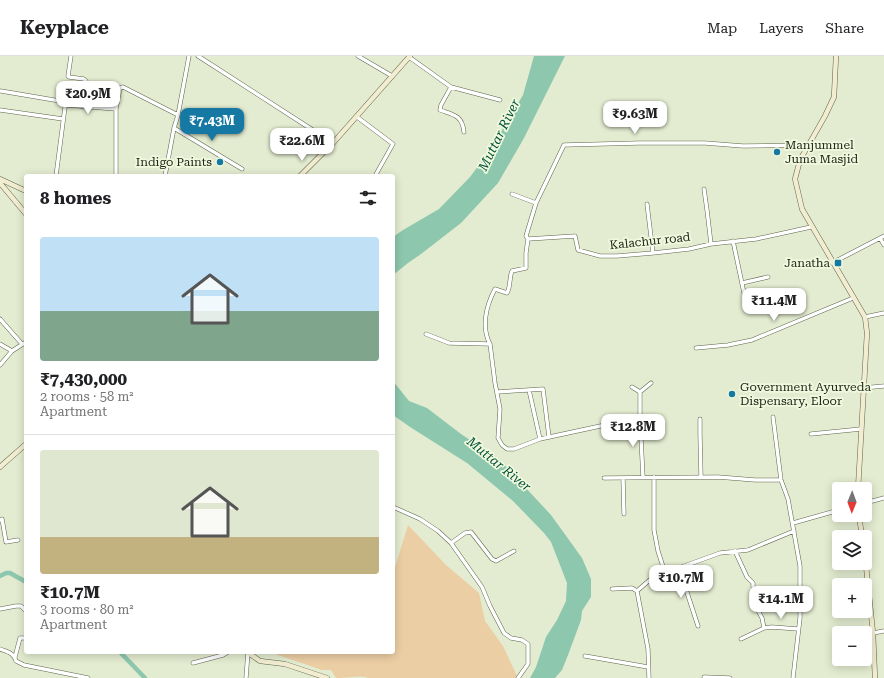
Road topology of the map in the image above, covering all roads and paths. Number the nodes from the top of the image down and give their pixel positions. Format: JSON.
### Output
{"nodes":[{"id":1,"x":71,"y":56,"type":"edge"},
{"id":2,"x":189,"y":56,"type":"edge"},
{"id":3,"x":198,"y":56,"type":"edge"},
{"id":4,"x":358,"y":56,"type":"edge"},
{"id":5,"x":836,"y":56,"type":"edge"},
{"id":6,"x":409,"y":57,"type":"edge"},
{"id":7,"x":392,"y":76,"type":"junction"},
{"id":8,"x":451,"y":87,"type":"junction"},
{"id":9,"x":1,"y":91,"type":"dead end"},
{"id":10,"x":500,"y":100,"type":"dead end"},
{"id":11,"x":66,"y":105,"type":"junction"},
{"id":12,"x":83,"y":107,"type":"junction"},
{"id":13,"x":116,"y":109,"type":"junction"},
{"id":14,"x":0,"y":110,"type":"edge"},
{"id":15,"x":178,"y":116,"type":"junction"},
{"id":16,"x":357,"y":117,"type":"junction"},
{"id":17,"x":63,"y":119,"type":"junction"},
{"id":18,"x":174,"y":128,"type":"junction"},
{"id":19,"x":464,"y":132,"type":"dead end"},
{"id":20,"x":333,"y":143,"type":"junction"},
{"id":21,"x":808,"y":145,"type":"junction"},
{"id":22,"x":242,"y":169,"type":"dead end"},
{"id":23,"x":56,"y":174,"type":"edge"},
{"id":24,"x":116,"y":174,"type":"edge"},
{"id":25,"x":165,"y":174,"type":"edge"},
{"id":26,"x":302,"y":174,"type":"edge"},
{"id":27,"x":376,"y":174,"type":"edge"},
{"id":28,"x":0,"y":179,"type":"edge"},
{"id":29,"x":0,"y":183,"type":"edge"},
{"id":30,"x":704,"y":189,"type":"dead end"},
{"id":31,"x":24,"y":190,"type":"edge"},
{"id":32,"x":512,"y":194,"type":"dead end"},
{"id":33,"x":536,"y":203,"type":"junction"},
{"id":34,"x":647,"y":204,"type":"dead end"},
{"id":35,"x":24,"y":212,"type":"edge"},
{"id":36,"x":811,"y":227,"type":"junction"},
{"id":37,"x":884,"y":236,"type":"edge"},
{"id":38,"x":880,"y":238,"type":"junction"},
{"id":39,"x":528,"y":239,"type":"junction"},
{"id":40,"x":733,"y":241,"type":"junction"},
{"id":41,"x":711,"y":244,"type":"junction"},
{"id":42,"x":884,"y":245,"type":"edge"},
{"id":43,"x":653,"y":252,"type":"junction"},
{"id":44,"x":832,"y":263,"type":"junction"},
{"id":45,"x":768,"y":277,"type":"dead end"},
{"id":46,"x":742,"y":283,"type":"junction"},
{"id":47,"x":744,"y":293,"type":"dead end"},
{"id":48,"x":853,"y":298,"type":"junction"},
{"id":49,"x":884,"y":313,"type":"edge"},
{"id":50,"x":865,"y":318,"type":"junction"},
{"id":51,"x":0,"y":319,"type":"edge"},
{"id":52,"x":426,"y":334,"type":"dead end"},
{"id":53,"x":24,"y":343,"type":"edge"},
{"id":54,"x":0,"y":344,"type":"edge"},
{"id":55,"x":490,"y":344,"type":"junction"},
{"id":56,"x":696,"y":348,"type":"dead end"},
{"id":57,"x":12,"y":352,"type":"junction"},
{"id":58,"x":0,"y":365,"type":"edge"},
{"id":59,"x":651,"y":383,"type":"dead end"},
{"id":60,"x":884,"y":386,"type":"edge"},
{"id":61,"x":632,"y":387,"type":"dead end"},
{"id":62,"x":863,"y":388,"type":"junction"},
{"id":63,"x":529,"y":390,"type":"junction"},
{"id":64,"x":497,"y":392,"type":"junction"},
{"id":65,"x":640,"y":392,"type":"junction"},
{"id":66,"x":773,"y":417,"type":"dead end"},
{"id":67,"x":640,"y":419,"type":"junction"},
{"id":68,"x":700,"y":419,"type":"dead end"},
{"id":69,"x":860,"y":429,"type":"junction"},
{"id":70,"x":811,"y":434,"type":"dead end"},
{"id":71,"x":549,"y":437,"type":"junction"},
{"id":72,"x":540,"y":439,"type":"junction"},
{"id":73,"x":24,"y":446,"type":"edge"},
{"id":74,"x":0,"y":468,"type":"edge"},
{"id":75,"x":701,"y":477,"type":"junction"},
{"id":76,"x":604,"y":478,"type":"dead end"},
{"id":77,"x":623,"y":478,"type":"junction"},
{"id":78,"x":642,"y":478,"type":"junction"},
{"id":79,"x":654,"y":478,"type":"junction"},
{"id":80,"x":782,"y":480,"type":"junction"},
{"id":81,"x":858,"y":482,"type":"edge"},
{"id":82,"x":884,"y":498,"type":"edge"},
{"id":83,"x":872,"y":501,"type":"edge"},
{"id":84,"x":395,"y":508,"type":"edge"},
{"id":85,"x":832,"y":512,"type":"edge"},
{"id":86,"x":624,"y":514,"type":"dead end"},
{"id":87,"x":0,"y":520,"type":"edge"},
{"id":88,"x":793,"y":523,"type":"junction"},
{"id":89,"x":794,"y":531,"type":"junction"},
{"id":90,"x":18,"y":540,"type":"dead end"},
{"id":91,"x":451,"y":543,"type":"junction"},
{"id":92,"x":514,"y":551,"type":"dead end"},
{"id":93,"x":735,"y":551,"type":"junction"},
{"id":94,"x":679,"y":568,"type":"junction"},
{"id":95,"x":866,"y":570,"type":"edge"},
{"id":96,"x":665,"y":573,"type":"junction"},
{"id":97,"x":612,"y":589,"type":"dead end"},
{"id":98,"x":637,"y":591,"type":"junction"},
{"id":99,"x":0,"y":609,"type":"edge"},
{"id":100,"x":24,"y":609,"type":"edge"},
{"id":101,"x":698,"y":626,"type":"dead end"},
{"id":102,"x":764,"y":628,"type":"junction"},
{"id":103,"x":798,"y":629,"type":"junction"},
{"id":104,"x":884,"y":631,"type":"edge"},
{"id":105,"x":873,"y":632,"type":"junction"},
{"id":106,"x":24,"y":638,"type":"edge"},
{"id":107,"x":741,"y":638,"type":"dead end"},
{"id":108,"x":0,"y":649,"type":"edge"},
{"id":109,"x":225,"y":654,"type":"edge"},
{"id":110,"x":247,"y":654,"type":"edge"},
{"id":111,"x":250,"y":654,"type":"edge"},
{"id":112,"x":585,"y":656,"type":"dead end"},
{"id":113,"x":15,"y":657,"type":"junction"},
{"id":114,"x":193,"y":663,"type":"dead end"},
{"id":115,"x":648,"y":667,"type":"junction"},
{"id":116,"x":704,"y":677,"type":"edge"},
{"id":117,"x":88,"y":678,"type":"edge"},
{"id":118,"x":246,"y":678,"type":"edge"},
{"id":119,"x":327,"y":678,"type":"edge"},
{"id":120,"x":518,"y":678,"type":"edge"},
{"id":121,"x":649,"y":678,"type":"edge"},
{"id":122,"x":730,"y":678,"type":"edge"},
{"id":123,"x":793,"y":678,"type":"edge"},
{"id":124,"x":875,"y":678,"type":"edge"}],
"edges":[{"from":1,"to":12,"type":"street"},
{"from":2,"to":15,"type":"street"},
{"from":3,"to":20,"type":"street"},
{"from":4,"to":7,"type":"street"},
{"from":5,"to":21,"type":"main road"},
{"from":6,"to":7,"type":"main road"},
{"from":6,"to":8,"type":"street"},
{"from":7,"to":16,"type":"main road"},
{"from":8,"to":10,"type":"street"},
{"from":8,"to":19,"type":"street"},
{"from":9,"to":11,"type":"street"},
{"from":11,"to":12,"type":"street"},
{"from":11,"to":17,"type":"street"},
{"from":12,"to":13,"type":"street"},
{"from":13,"to":15,"type":"street"},
{"from":13,"to":24,"type":"street"},
{"from":14,"to":17,"type":"street"},
{"from":15,"to":18,"type":"street"},
{"from":16,"to":20,"type":"main road"},
{"from":16,"to":27,"type":"street"},
{"from":17,"to":23,"type":"street"},
{"from":18,"to":22,"type":"street"},
{"from":18,"to":25,"type":"street"},
{"from":20,"to":26,"type":"main road"},
{"from":21,"to":33,"type":"street"},
{"from":21,"to":36,"type":"main road"},
{"from":28,"to":31,"type":"main road"},
{"from":29,"to":35,"type":"main road"},
{"from":30,"to":41,"type":"street"},
{"from":32,"to":33,"type":"street"},
{"from":33,"to":39,"type":"street"},
{"from":34,"to":43,"type":"street"},
{"from":36,"to":40,"type":"street","name":"Kalachur road"},
{"from":36,"to":44,"type":"main road"},
{"from":37,"to":38,"type":"street"},
{"from":38,"to":42,"type":"street"},
{"from":38,"to":44,"type":"street"},
{"from":39,"to":43,"type":"street","name":"Kalachur road"},
{"from":39,"to":55,"type":"street"},
{"from":40,"to":41,"type":"street","name":"Kalachur road"},
{"from":40,"to":46,"type":"street"},
{"from":41,"to":43,"type":"street","name":"Kalachur road"},
{"from":44,"to":48,"type":"main road"},
{"from":45,"to":46,"type":"street"},
{"from":46,"to":47,"type":"street"},
{"from":48,"to":50,"type":"main road"},
{"from":48,"to":56,"type":"street"},
{"from":49,"to":50,"type":"street"},
{"from":50,"to":62,"type":"main road"},
{"from":51,"to":53,"type":"street"},
{"from":52,"to":55,"type":"street"},
{"from":53,"to":57,"type":"street"},
{"from":54,"to":57,"type":"street"},
{"from":55,"to":64,"type":"street"},
{"from":57,"to":58,"type":"street"},
{"from":59,"to":65,"type":"street"},
{"from":60,"to":62,"type":"street"},
{"from":61,"to":65,"type":"street"},
{"from":62,"to":69,"type":"main road"},
{"from":63,"to":64,"type":"street"},
{"from":63,"to":71,"type":"street"},
{"from":63,"to":72,"type":"street"},
{"from":64,"to":72,"type":"street"},
{"from":65,"to":67,"type":"street"},
{"from":66,"to":80,"type":"street"},
{"from":67,"to":71,"type":"street"},
{"from":67,"to":78,"type":"street"},
{"from":68,"to":75,"type":"street"},
{"from":69,"to":70,"type":"street"},
{"from":69,"to":81,"type":"main road"},
{"from":71,"to":72,"type":"street"},
{"from":73,"to":74,"type":"main road"},
{"from":75,"to":79,"type":"street"},
{"from":75,"to":80,"type":"street"},
{"from":76,"to":77,"type":"street"},
{"from":77,"to":78,"type":"street"},
{"from":77,"to":86,"type":"street"},
{"from":78,"to":79,"type":"street"},
{"from":79,"to":96,"type":"street"},
{"from":80,"to":88,"type":"street"},
{"from":82,"to":83,"type":"street"},
{"from":84,"to":91,"type":"street"},
{"from":85,"to":88,"type":"street"},
{"from":87,"to":90,"type":"street"},
{"from":88,"to":89,"type":"street"},
{"from":89,"to":93,"type":"street"},
{"from":89,"to":103,"type":"street"},
{"from":91,"to":92,"type":"street"},
{"from":91,"to":120,"type":"street"},
{"from":93,"to":94,"type":"street"},
{"from":93,"to":102,"type":"street"},
{"from":94,"to":96,"type":"street"},
{"from":94,"to":101,"type":"street"},
{"from":95,"to":105,"type":"main road"},
{"from":96,"to":98,"type":"street"},
{"from":97,"to":98,"type":"street"},
{"from":98,"to":115,"type":"street"},
{"from":99,"to":100,"type":"street"},
{"from":102,"to":103,"type":"street"},
{"from":102,"to":107,"type":"street"},
{"from":103,"to":123,"type":"street"},
{"from":104,"to":105,"type":"street"},
{"from":105,"to":124,"type":"main road"},
{"from":106,"to":113,"type":"street"},
{"from":108,"to":113,"type":"street"},
{"from":109,"to":114,"type":"street"},
{"from":110,"to":118,"type":"street"},
{"from":111,"to":119,"type":"main road"},
{"from":112,"to":115,"type":"street"},
{"from":113,"to":117,"type":"street"},
{"from":115,"to":121,"type":"street"},
{"from":116,"to":122,"type":"street"}]}
